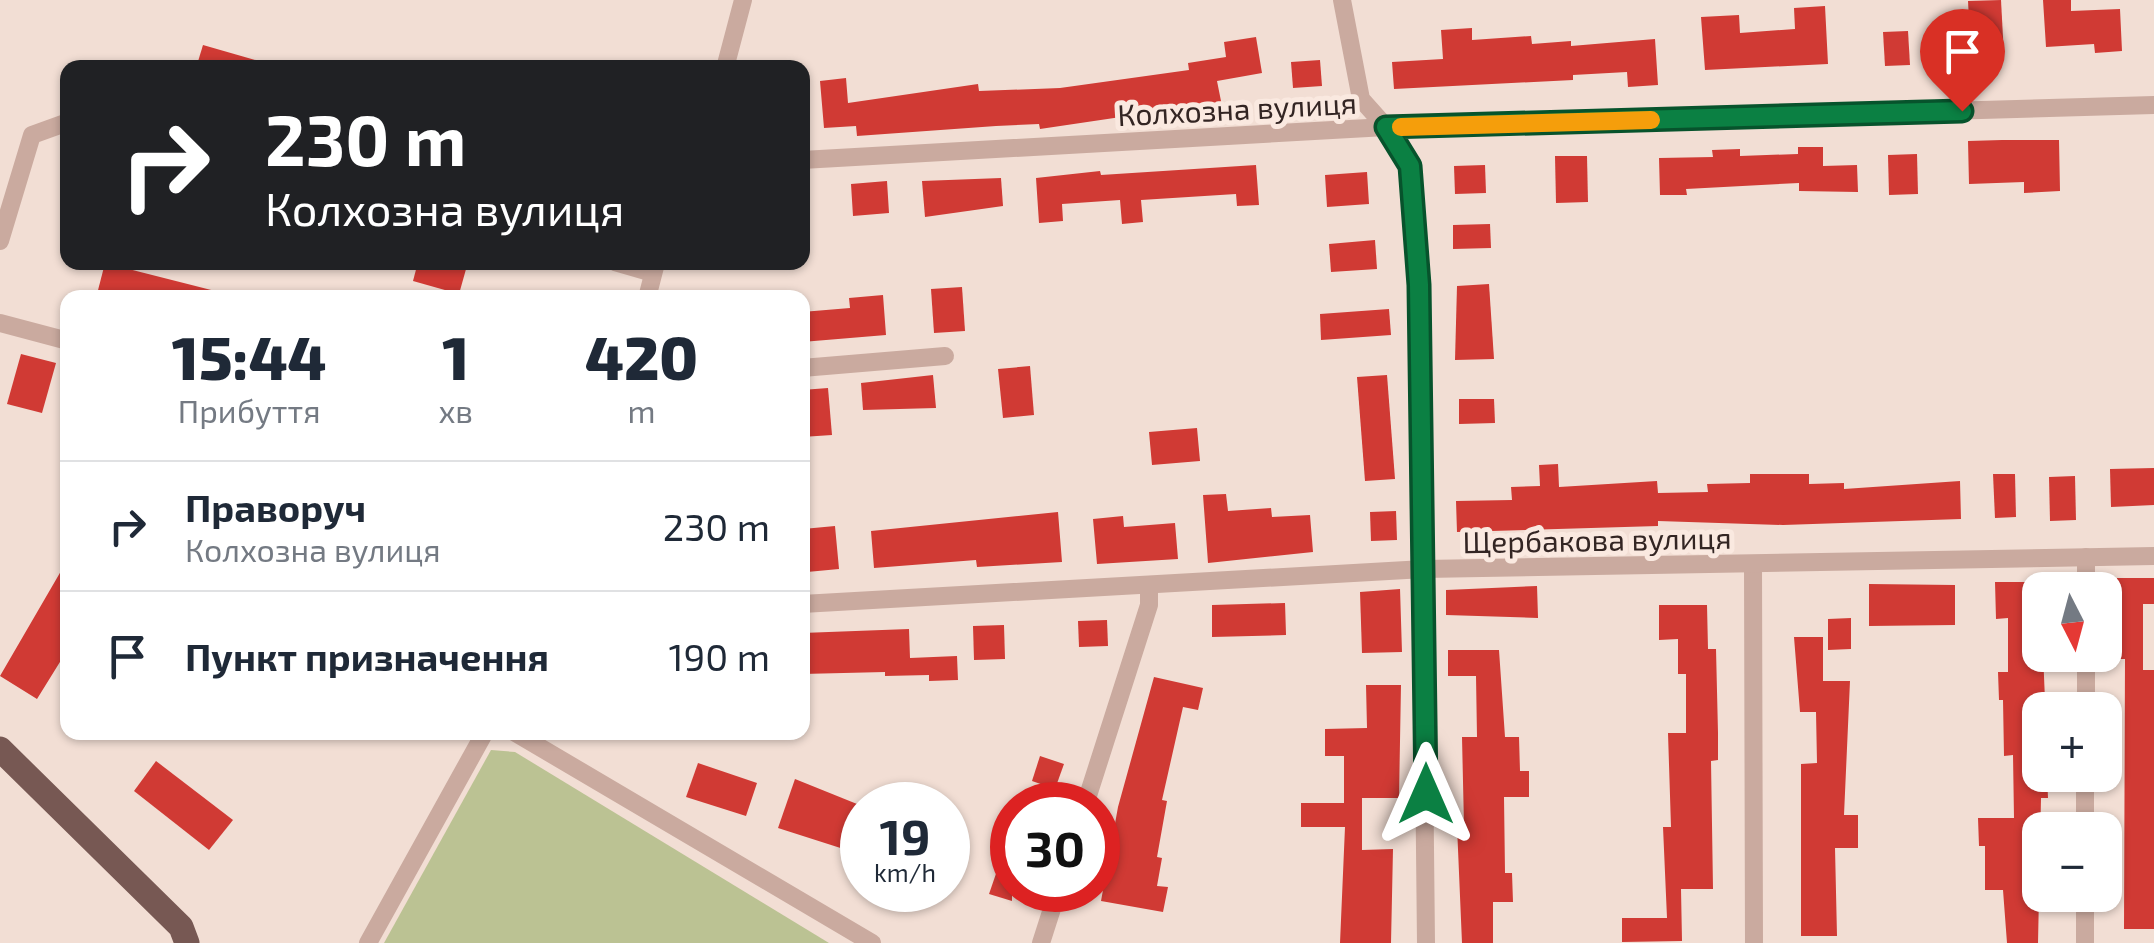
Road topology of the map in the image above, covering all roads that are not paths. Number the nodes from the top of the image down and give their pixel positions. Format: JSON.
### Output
{"nodes":[{"id":1,"x":742,"y":0,"type":"edge"},
{"id":2,"x":1342,"y":0,"type":"edge"},
{"id":3,"x":727,"y":60,"type":"edge"},
{"id":4,"x":2154,"y":106,"type":"edge"},
{"id":5,"x":60,"y":125,"type":"edge"},
{"id":6,"x":1386,"y":127,"type":"junction"},
{"id":7,"x":810,"y":160,"type":"edge"},
{"id":8,"x":1,"y":233,"type":"edge"},
{"id":9,"x":0,"y":322,"type":"edge"},
{"id":10,"x":60,"y":339,"type":"edge"},
{"id":11,"x":945,"y":356,"type":"dead end"},
{"id":12,"x":810,"y":367,"type":"edge"},
{"id":13,"x":2154,"y":556,"type":"edge"},
{"id":14,"x":2086,"y":557,"type":"junction"},
{"id":15,"x":1753,"y":565,"type":"junction"},
{"id":16,"x":1424,"y":569,"type":"junction"},
{"id":17,"x":2086,"y":572,"type":"edge"},
{"id":18,"x":1149,"y":585,"type":"junction"},
{"id":19,"x":810,"y":604,"type":"edge"},
{"id":20,"x":481,"y":740,"type":"edge"},
{"id":21,"x":528,"y":740,"type":"edge"},
{"id":22,"x":0,"y":749,"type":"edge"},
{"id":23,"x":1092,"y":782,"type":"edge"},
{"id":24,"x":1051,"y":912,"type":"edge"},
{"id":25,"x":2085,"y":912,"type":"edge"},
{"id":26,"x":186,"y":943,"type":"edge"},
{"id":27,"x":368,"y":943,"type":"edge"},
{"id":28,"x":872,"y":943,"type":"edge"},
{"id":29,"x":1041,"y":943,"type":"edge"},
{"id":30,"x":1426,"y":943,"type":"edge"},
{"id":31,"x":1754,"y":943,"type":"edge"},
{"id":32,"x":2085,"y":943,"type":"edge"}],
"edges":[{"from":1,"to":3,"type":"street"},
{"from":2,"to":6,"type":"street"},
{"from":4,"to":6,"type":"street","name":"Колхозна вулиця"},
{"from":5,"to":8,"type":"street"},
{"from":6,"to":7,"type":"street","name":"Колхозна вулиця"},
{"from":6,"to":16,"type":"street"},
{"from":9,"to":10,"type":"street"},
{"from":11,"to":12,"type":"street"},
{"from":13,"to":14,"type":"street","name":"Щербакова вулиця"},
{"from":14,"to":15,"type":"street","name":"Щербакова вулиця"},
{"from":14,"to":17,"type":"street"},
{"from":15,"to":16,"type":"street","name":"Щербакова вулиця"},
{"from":15,"to":31,"type":"street"},
{"from":16,"to":18,"type":"street","name":"Щербакова вулиця"},
{"from":16,"to":30,"type":"street"},
{"from":18,"to":19,"type":"street","name":"Щербакова вулиця"},
{"from":18,"to":23,"type":"street"},
{"from":20,"to":27,"type":"street"},
{"from":21,"to":28,"type":"street"},
{"from":22,"to":26,"type":"main road"},
{"from":24,"to":29,"type":"street"},
{"from":25,"to":32,"type":"street"}]}
